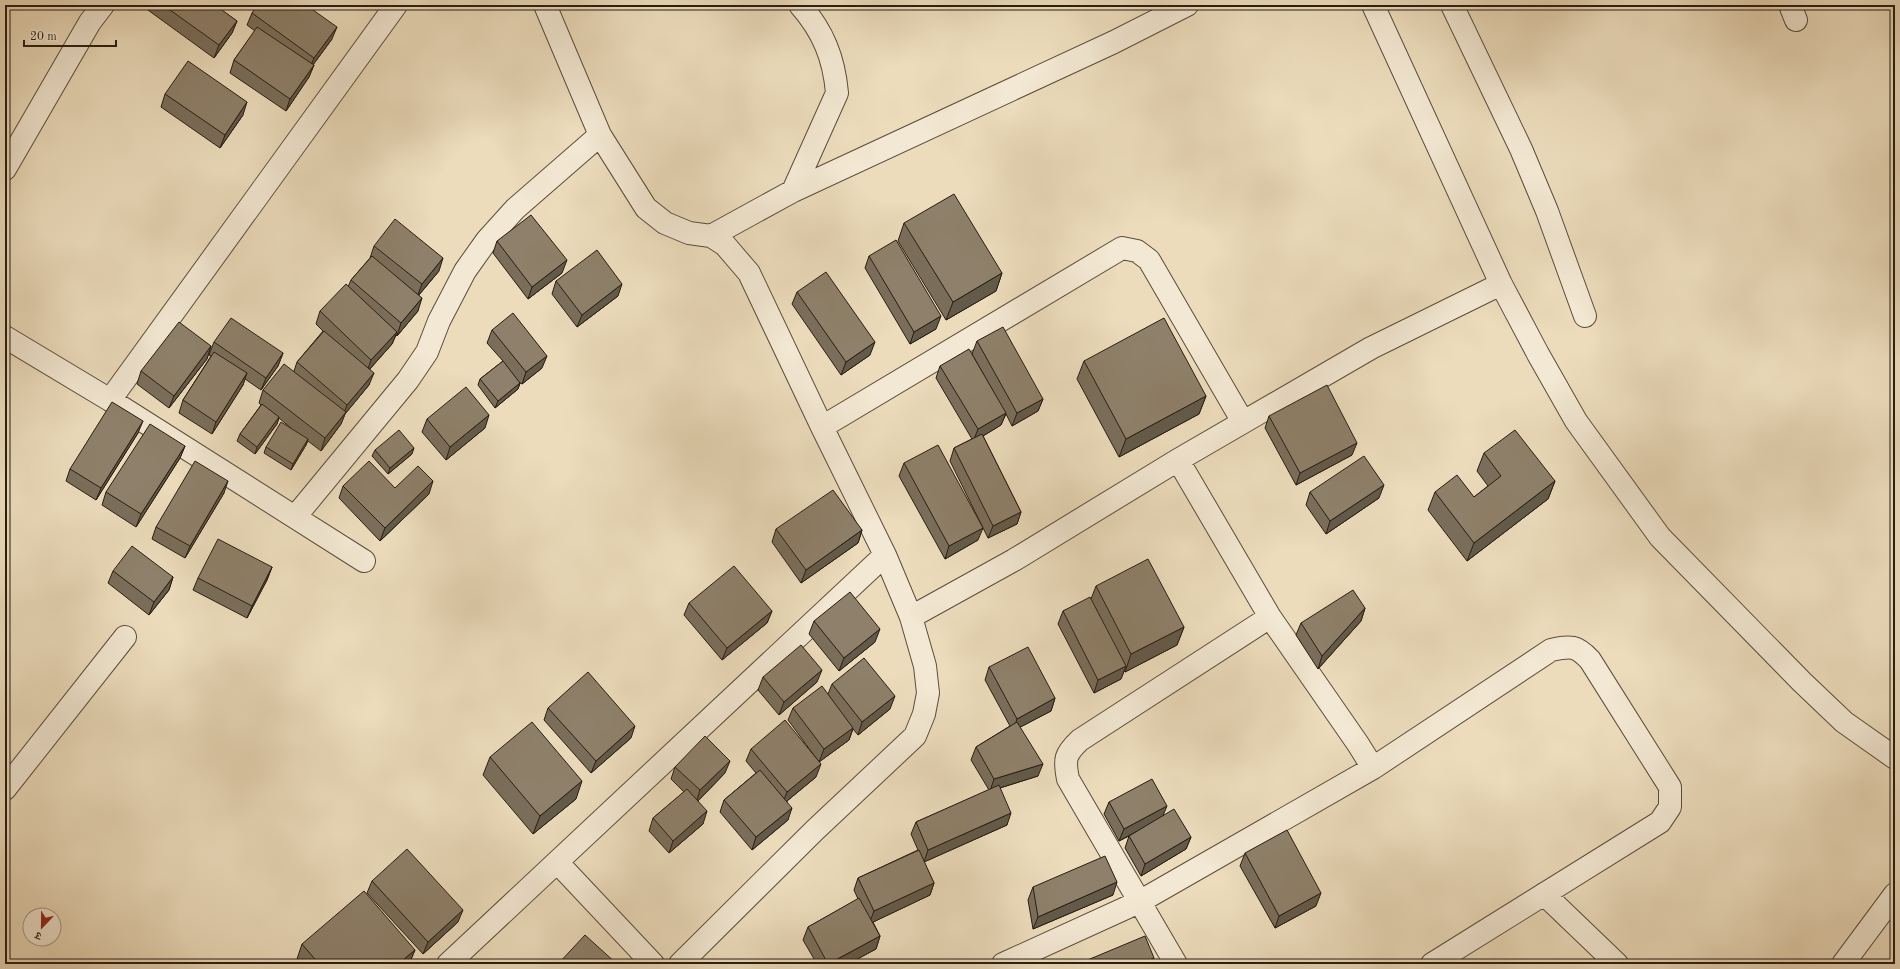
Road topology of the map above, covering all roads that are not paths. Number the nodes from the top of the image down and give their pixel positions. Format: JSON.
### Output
{"nodes":[{"id":1,"x":103,"y":5,"type":"edge"},
{"id":2,"x":396,"y":5,"type":"edge"},
{"id":3,"x":545,"y":5,"type":"edge"},
{"id":4,"x":800,"y":5,"type":"edge"},
{"id":5,"x":1187,"y":5,"type":"edge"},
{"id":6,"x":1373,"y":5,"type":"edge"},
{"id":7,"x":1452,"y":5,"type":"edge"},
{"id":8,"x":600,"y":135,"type":"junction"},
{"id":9,"x":5,"y":169,"type":"edge"},
{"id":10,"x":793,"y":191,"type":"junction"},
{"id":11,"x":711,"y":236,"type":"junction"},
{"id":12,"x":1501,"y":284,"type":"junction"},
{"id":13,"x":1585,"y":316,"type":"dead end"},
{"id":14,"x":5,"y":337,"type":"edge"},
{"id":15,"x":110,"y":400,"type":"junction"},
{"id":16,"x":1243,"y":422,"type":"junction"},
{"id":17,"x":822,"y":427,"type":"junction"},
{"id":18,"x":1178,"y":460,"type":"junction"},
{"id":19,"x":295,"y":517,"type":"junction"},
{"id":20,"x":885,"y":555,"type":"junction"},
{"id":21,"x":364,"y":561,"type":"dead end"},
{"id":22,"x":911,"y":617,"type":"junction"},
{"id":23,"x":1270,"y":618,"type":"junction"},
{"id":24,"x":125,"y":638,"type":"dead end"},
{"id":25,"x":1895,"y":758,"type":"edge"},
{"id":26,"x":1373,"y":768,"type":"junction"},
{"id":27,"x":5,"y":790,"type":"edge"},
{"id":28,"x":557,"y":862,"type":"junction"},
{"id":29,"x":1544,"y":894,"type":"junction"},
{"id":30,"x":1895,"y":894,"type":"edge"},
{"id":31,"x":1139,"y":902,"type":"junction"},
{"id":32,"x":448,"y":964,"type":"edge"},
{"id":33,"x":653,"y":964,"type":"edge"},
{"id":34,"x":680,"y":964,"type":"edge"},
{"id":35,"x":1003,"y":964,"type":"edge"},
{"id":36,"x":1176,"y":964,"type":"edge"},
{"id":37,"x":1432,"y":964,"type":"edge"},
{"id":38,"x":1617,"y":964,"type":"edge"},
{"id":39,"x":1843,"y":964,"type":"edge"}],
"edges":[{"from":1,"to":9,"type":"street"},
{"from":2,"to":15,"type":"street"},
{"from":3,"to":8,"type":"street"},
{"from":4,"to":10,"type":"street"},
{"from":5,"to":10,"type":"street"},
{"from":6,"to":12,"type":"street"},
{"from":7,"to":13,"type":"street"},
{"from":8,"to":11,"type":"street"},
{"from":8,"to":19,"type":"street"},
{"from":10,"to":11,"type":"street"},
{"from":11,"to":17,"type":"street"},
{"from":12,"to":16,"type":"street"},
{"from":12,"to":25,"type":"street"},
{"from":14,"to":15,"type":"street"},
{"from":15,"to":19,"type":"street"},
{"from":16,"to":17,"type":"street"},
{"from":16,"to":18,"type":"street"},
{"from":17,"to":20,"type":"street"},
{"from":18,"to":22,"type":"street"},
{"from":18,"to":23,"type":"street"},
{"from":19,"to":21,"type":"street"},
{"from":20,"to":22,"type":"street"},
{"from":20,"to":28,"type":"street"},
{"from":22,"to":34,"type":"street"},
{"from":23,"to":26,"type":"street"},
{"from":23,"to":31,"type":"street"},
{"from":24,"to":27,"type":"street"},
{"from":26,"to":29,"type":"street"},
{"from":26,"to":31,"type":"street"},
{"from":28,"to":32,"type":"street"},
{"from":28,"to":33,"type":"street"},
{"from":29,"to":37,"type":"street"},
{"from":29,"to":38,"type":"street"},
{"from":30,"to":39,"type":"street"},
{"from":31,"to":35,"type":"street"},
{"from":31,"to":36,"type":"street"}]}
